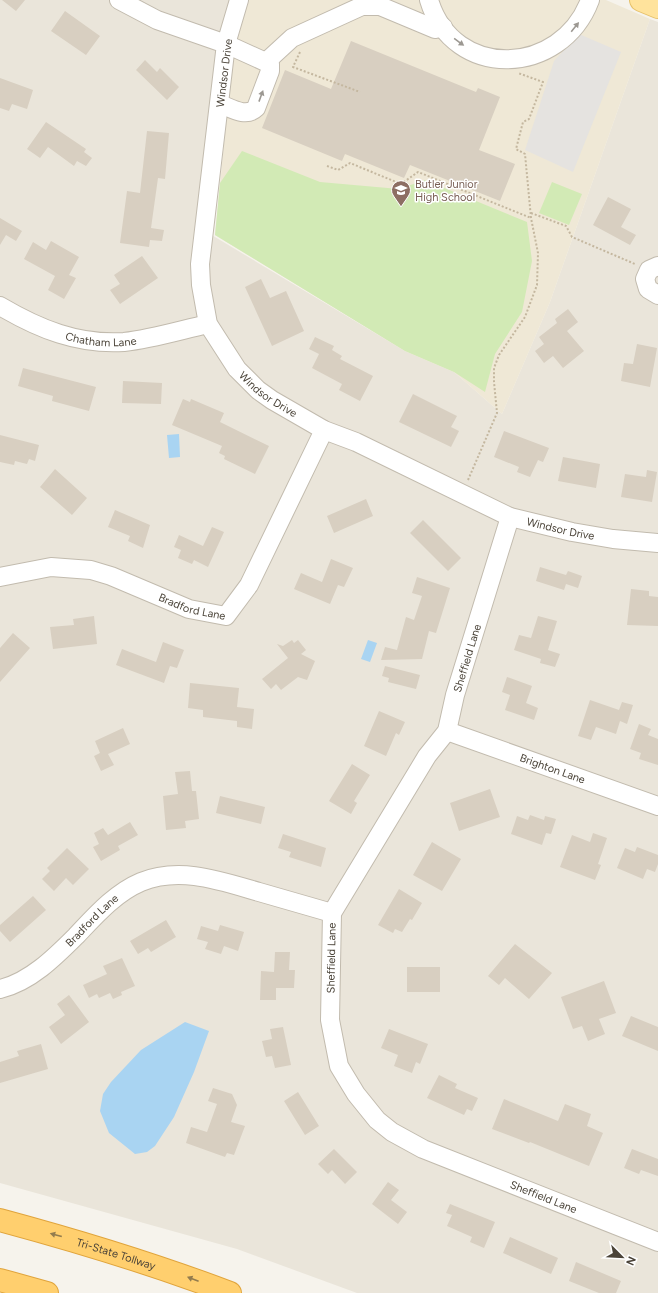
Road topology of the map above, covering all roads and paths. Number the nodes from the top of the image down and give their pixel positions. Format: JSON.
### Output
{"nodes":[{"id":1,"x":119,"y":0,"type":"edge"},
{"id":2,"x":239,"y":0,"type":"edge"},
{"id":3,"x":429,"y":0,"type":"edge"},
{"id":4,"x":590,"y":0,"type":"edge"},
{"id":5,"x":640,"y":0,"type":"edge"},
{"id":6,"x":658,"y":7,"type":"edge"},
{"id":7,"x":443,"y":27,"type":"junction"},
{"id":8,"x":226,"y":44,"type":"junction"},
{"id":9,"x":303,"y":45,"type":"dead end"},
{"id":10,"x":267,"y":61,"type":"junction"},
{"id":11,"x":514,"y":72,"type":"dead end"},
{"id":12,"x":360,"y":92,"type":"dead end"},
{"id":13,"x":220,"y":104,"type":"junction"},
{"id":14,"x":327,"y":166,"type":"dead end"},
{"id":15,"x":531,"y":213,"type":"junction"},
{"id":16,"x":532,"y":218,"type":"junction"},
{"id":17,"x":653,"y":268,"type":"edge"},
{"id":18,"x":658,"y":295,"type":"edge"},
{"id":19,"x":0,"y":306,"type":"edge"},
{"id":20,"x":208,"y":324,"type":"junction"},
{"id":21,"x":324,"y":430,"type":"junction"},
{"id":22,"x":462,"y":494,"type":"junction"},
{"id":23,"x":510,"y":517,"type":"junction"},
{"id":24,"x":658,"y":543,"type":"edge"},
{"id":25,"x":1,"y":574,"type":"edge"},
{"id":26,"x":446,"y":731,"type":"junction"},
{"id":27,"x":658,"y":806,"type":"edge"},
{"id":28,"x":332,"y":913,"type":"junction"},
{"id":29,"x":0,"y":989,"type":"edge"},
{"id":30,"x":0,"y":1220,"type":"edge"},
{"id":31,"x":658,"y":1242,"type":"edge"},
{"id":32,"x":0,"y":1280,"type":"edge"},
{"id":33,"x":0,"y":1285,"type":"edge"},
{"id":34,"x":22,"y":1293,"type":"edge"},
{"id":35,"x":47,"y":1293,"type":"edge"},
{"id":36,"x":230,"y":1293,"type":"edge"}],
"edges":[{"from":1,"to":8,"type":"street"},
{"from":2,"to":8,"type":"street","name":"Windsor Drive"},
{"from":3,"to":7,"type":"street"},
{"from":7,"to":4,"type":"street","one_way":true},
{"from":5,"to":6,"type":"main road"},
{"from":7,"to":10,"type":"street"},
{"from":8,"to":10,"type":"street"},
{"from":8,"to":13,"type":"street","name":"Windsor Drive"},
{"from":9,"to":12,"type":"path"},
{"from":13,"to":10,"type":"street","one_way":true},
{"from":11,"to":15,"type":"path"},
{"from":13,"to":20,"type":"street","name":"Windsor Drive"},
{"from":14,"to":16,"type":"path"},
{"from":15,"to":16,"type":"path"},
{"from":15,"to":17,"type":"path"},
{"from":16,"to":22,"type":"path"},
{"from":17,"to":18,"type":"street"},
{"from":19,"to":20,"type":"street","name":"Chatham Lane"},
{"from":20,"to":21,"type":"street","name":"Windsor Drive"},
{"from":21,"to":22,"type":"street","name":"Windsor Drive"},
{"from":21,"to":25,"type":"street","name":"Bradford Lane"},
{"from":22,"to":23,"type":"street","name":"Windsor Drive"},
{"from":23,"to":24,"type":"street","name":"Windsor Drive"},
{"from":23,"to":26,"type":"street","name":"Sheffield Lane"},
{"from":26,"to":27,"type":"street","name":"Brighton Lane"},
{"from":26,"to":28,"type":"street","name":"Sheffield Lane"},
{"from":28,"to":29,"type":"street","name":"Bradford Lane"},
{"from":28,"to":31,"type":"street","name":"Sheffield Lane"},
{"from":36,"to":30,"type":"highway","name":"Tri-State Tollway","one_way":true},
{"from":32,"to":35,"type":"highway"},
{"from":33,"to":34,"type":"highway"}]}
